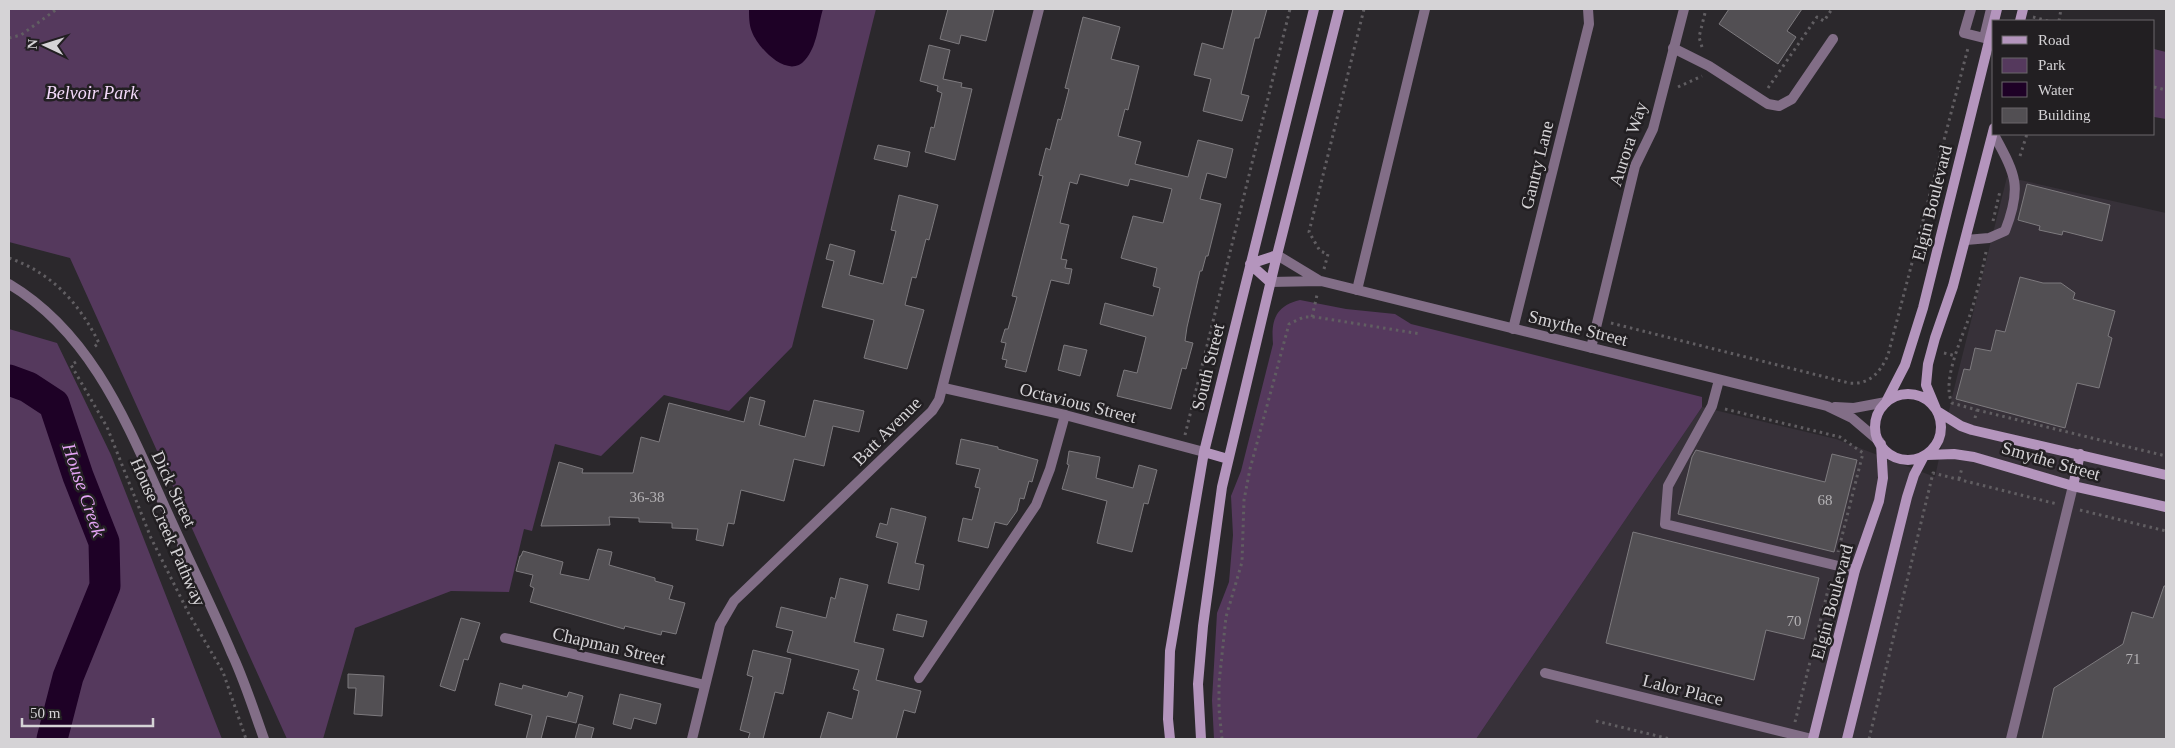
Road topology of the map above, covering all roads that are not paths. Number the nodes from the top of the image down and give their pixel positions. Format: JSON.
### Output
{"nodes":[{"id":1,"x":1039,"y":9,"type":"edge"},
{"id":2,"x":1314,"y":9,"type":"edge"},
{"id":3,"x":1339,"y":9,"type":"edge"},
{"id":4,"x":1424,"y":9,"type":"edge"},
{"id":5,"x":1588,"y":9,"type":"edge"},
{"id":6,"x":1684,"y":9,"type":"edge"},
{"id":7,"x":1971,"y":9,"type":"edge"},
{"id":8,"x":1991,"y":9,"type":"edge"},
{"id":9,"x":1992,"y":29,"type":"edge"},
{"id":10,"x":1834,"y":39,"type":"dead end"},
{"id":11,"x":1673,"y":48,"type":"junction"},
{"id":12,"x":1992,"y":134,"type":"edge"},
{"id":13,"x":1995,"y":135,"type":"edge"},
{"id":14,"x":1966,"y":240,"type":"junction"},
{"id":15,"x":1277,"y":255,"type":"junction"},
{"id":16,"x":1250,"y":264,"type":"junction"},
{"id":17,"x":1321,"y":281,"type":"junction"},
{"id":18,"x":1270,"y":282,"type":"junction"},
{"id":19,"x":9,"y":284,"type":"edge"},
{"id":20,"x":1357,"y":290,"type":"junction"},
{"id":21,"x":1512,"y":329,"type":"junction"},
{"id":22,"x":1591,"y":348,"type":"junction"},
{"id":23,"x":1719,"y":380,"type":"junction"},
{"id":24,"x":944,"y":388,"type":"junction"},
{"id":25,"x":1887,"y":401,"type":"junction"},
{"id":26,"x":1826,"y":406,"type":"junction"},
{"id":27,"x":1936,"y":410,"type":"junction"},
{"id":28,"x":1065,"y":415,"type":"junction"},
{"id":29,"x":1880,"y":442,"type":"junction"},
{"id":30,"x":1204,"y":452,"type":"junction"},
{"id":31,"x":2080,"y":454,"type":"junction"},
{"id":32,"x":1925,"y":456,"type":"junction"},
{"id":33,"x":1228,"y":459,"type":"junction"},
{"id":34,"x":2166,"y":475,"type":"edge"},
{"id":35,"x":2073,"y":486,"type":"junction"},
{"id":36,"x":2166,"y":507,"type":"edge"},
{"id":37,"x":1854,"y":570,"type":"junction"},
{"id":38,"x":505,"y":638,"type":"dead end"},
{"id":39,"x":1546,"y":674,"type":"dead end"},
{"id":40,"x":919,"y":678,"type":"dead end"},
{"id":41,"x":705,"y":685,"type":"junction"},
{"id":42,"x":264,"y":739,"type":"edge"},
{"id":43,"x":692,"y":739,"type":"edge"},
{"id":44,"x":1170,"y":739,"type":"edge"},
{"id":45,"x":1201,"y":739,"type":"edge"},
{"id":46,"x":1813,"y":739,"type":"edge"},
{"id":47,"x":1847,"y":739,"type":"edge"},
{"id":48,"x":2011,"y":739,"type":"edge"}],
"edges":[{"from":1,"to":24,"type":"street","name":"Batt Avenue"},
{"from":2,"to":16,"type":"street","name":"South Street"},
{"from":3,"to":15,"type":"street"},
{"from":4,"to":20,"type":"street"},
{"from":5,"to":21,"type":"street","name":"Gantry Lane"},
{"from":6,"to":11,"type":"street","name":"Aurora Way"},
{"from":7,"to":8,"type":"street"},
{"from":9,"to":25,"type":"street","name":"Elgin Boulevard"},
{"from":10,"to":11,"type":"street"},
{"from":11,"to":22,"type":"street","name":"Aurora Way"},
{"from":12,"to":14,"type":"street"},
{"from":13,"to":14,"type":"street"},
{"from":14,"to":27,"type":"street"},
{"from":15,"to":16,"type":"street"},
{"from":15,"to":17,"type":"street","name":"Smythe Street"},
{"from":15,"to":18,"type":"street"},
{"from":16,"to":18,"type":"street"},
{"from":16,"to":30,"type":"street","name":"South Street"},
{"from":17,"to":18,"type":"street","name":"Smythe Street"},
{"from":17,"to":20,"type":"street","name":"Smythe Street"},
{"from":18,"to":33,"type":"street"},
{"from":19,"to":42,"type":"street","name":"Dick Street"},
{"from":20,"to":21,"type":"street","name":"Smythe Street"},
{"from":21,"to":22,"type":"street","name":"Smythe Street"},
{"from":22,"to":23,"type":"street","name":"Smythe Street"},
{"from":23,"to":26,"type":"street","name":"Smythe Street"},
{"from":23,"to":37,"type":"street"},
{"from":24,"to":28,"type":"street","name":"Octavious Street"},
{"from":24,"to":41,"type":"street","name":"Batt Avenue"},
{"from":25,"to":26,"type":"street","name":"Smythe Street"},
{"from":25,"to":27,"type":"street"},
{"from":25,"to":29,"type":"street"},
{"from":26,"to":29,"type":"street","name":"Smythe Street"},
{"from":27,"to":31,"type":"street","name":"Smythe Street"},
{"from":27,"to":32,"type":"street"},
{"from":28,"to":30,"type":"street","name":"Octavious Street"},
{"from":28,"to":40,"type":"street"},
{"from":29,"to":32,"type":"street"},
{"from":29,"to":37,"type":"street","name":"Elgin Boulevard"},
{"from":30,"to":33,"type":"street"},
{"from":30,"to":44,"type":"street","name":"South Street"},
{"from":31,"to":34,"type":"street","name":"Smythe Street"},
{"from":31,"to":35,"type":"street"},
{"from":32,"to":35,"type":"street","name":"Smythe Street"},
{"from":32,"to":47,"type":"street"},
{"from":33,"to":45,"type":"street"},
{"from":35,"to":36,"type":"street","name":"Smythe Street"},
{"from":35,"to":48,"type":"street"},
{"from":37,"to":46,"type":"street","name":"Elgin Boulevard"},
{"from":38,"to":41,"type":"street","name":"Chapman Street"},
{"from":39,"to":46,"type":"street","name":"Lalor Place"},
{"from":41,"to":43,"type":"street","name":"Batt Avenue"}]}
